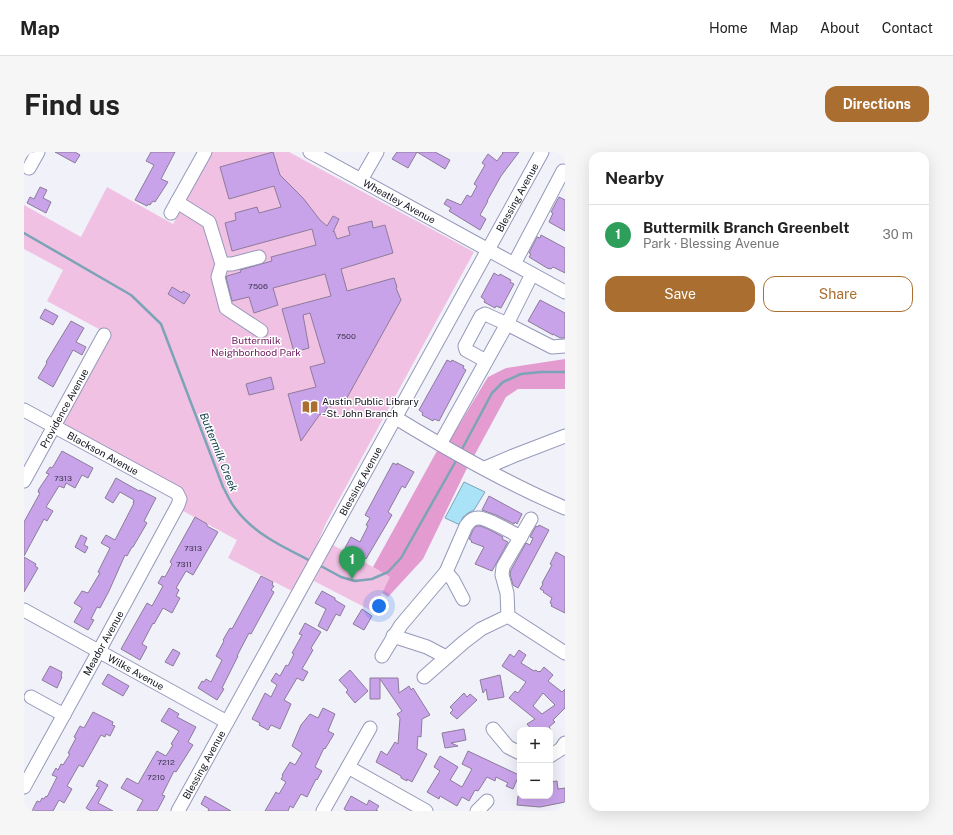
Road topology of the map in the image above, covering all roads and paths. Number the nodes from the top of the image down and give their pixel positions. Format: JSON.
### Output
{"nodes":[{"id":1,"x":38,"y":152,"type":"edge"},
{"id":2,"x":205,"y":152,"type":"edge"},
{"id":3,"x":310,"y":152,"type":"edge"},
{"id":4,"x":377,"y":152,"type":"edge"},
{"id":5,"x":542,"y":152,"type":"edge"},
{"id":6,"x":29,"y":168,"type":"dead end"},
{"id":7,"x":565,"y":172,"type":"edge"},
{"id":8,"x":361,"y":180,"type":"junction"},
{"id":9,"x":488,"y":250,"type":"junction"},
{"id":10,"x":259,"y":257,"type":"dead end"},
{"id":11,"x":222,"y":264,"type":"junction"},
{"id":12,"x":514,"y":264,"type":"junction"},
{"id":13,"x":532,"y":274,"type":"junction"},
{"id":14,"x":565,"y":292,"type":"edge"},
{"id":15,"x":507,"y":324,"type":"junction"},
{"id":16,"x":261,"y":331,"type":"dead end"},
{"id":17,"x":104,"y":335,"type":"dead end"},
{"id":18,"x":565,"y":346,"type":"edge"},
{"id":19,"x":486,"y":362,"type":"junction"},
{"id":20,"x":24,"y":410,"type":"edge"},
{"id":21,"x":396,"y":418,"type":"junction"},
{"id":22,"x":54,"y":427,"type":"junction"},
{"id":23,"x":565,"y":436,"type":"edge"},
{"id":24,"x":442,"y":445,"type":"junction"},
{"id":25,"x":485,"y":468,"type":"junction"},
{"id":26,"x":24,"y":481,"type":"edge"},
{"id":27,"x":180,"y":499,"type":"joint"},
{"id":28,"x":565,"y":508,"type":"edge"},
{"id":29,"x":531,"y":519,"type":"dead end"},
{"id":30,"x":520,"y":537,"type":"junction"},
{"id":31,"x":446,"y":572,"type":"junction"},
{"id":32,"x":463,"y":599,"type":"dead end"},
{"id":33,"x":24,"y":610,"type":"edge"},
{"id":34,"x":508,"y":616,"type":"junction"},
{"id":35,"x":394,"y":636,"type":"junction"},
{"id":36,"x":99,"y":651,"type":"junction"},
{"id":37,"x":565,"y":653,"type":"edge"},
{"id":38,"x":382,"y":656,"type":"dead end"},
{"id":39,"x":446,"y":657,"type":"junction"},
{"id":40,"x":424,"y":677,"type":"dead end"},
{"id":41,"x":31,"y":697,"type":"dead end"},
{"id":42,"x":64,"y":715,"type":"junction"},
{"id":43,"x":227,"y":722,"type":"junction"},
{"id":44,"x":370,"y":728,"type":"dead end"},
{"id":45,"x":492,"y":729,"type":"dead end"},
{"id":46,"x":565,"y":743,"type":"edge"},
{"id":47,"x":517,"y":752,"type":"edge"},
{"id":48,"x":553,"y":754,"type":"edge"},
{"id":49,"x":348,"y":767,"type":"junction"},
{"id":50,"x":24,"y":787,"type":"edge"},
{"id":51,"x":487,"y":801,"type":"dead end"},
{"id":52,"x":178,"y":811,"type":"edge"},
{"id":53,"x":323,"y":811,"type":"edge"},
{"id":54,"x":426,"y":811,"type":"edge"},
{"id":55,"x":477,"y":811,"type":"edge"}],
"edges":[{"from":1,"to":6,"type":"street"},
{"from":2,"to":11,"type":"street"},
{"from":3,"to":8,"type":"street","name":"Wheatley Avenue"},
{"from":4,"to":8,"type":"street"},
{"from":5,"to":9,"type":"street","name":"Blessing Avenue"},
{"from":7,"to":12,"type":"street"},
{"from":8,"to":9,"type":"street","name":"Wheatley Avenue"},
{"from":9,"to":12,"type":"street","name":"Wheatley Avenue"},
{"from":9,"to":21,"type":"street","name":"Blessing Avenue"},
{"from":10,"to":11,"type":"street"},
{"from":11,"to":16,"type":"street"},
{"from":12,"to":13,"type":"street","name":"Wheatley Avenue"},
{"from":13,"to":14,"type":"street","name":"Wheatley Avenue"},
{"from":13,"to":15,"type":"street"},
{"from":15,"to":18,"type":"street"},
{"from":15,"to":19,"type":"street"},
{"from":15,"to":19,"type":"street"},
{"from":17,"to":22,"type":"street","name":"Providence Avenue"},
{"from":19,"to":24,"type":"street"},
{"from":20,"to":22,"type":"street","name":"Blackson Avenue"},
{"from":21,"to":24,"type":"street"},
{"from":21,"to":43,"type":"street","name":"Blessing Avenue"},
{"from":22,"to":26,"type":"street","name":"Providence Avenue"},
{"from":22,"to":27,"type":"street","name":"Blackson Avenue"},
{"from":23,"to":25,"type":"street"},
{"from":24,"to":25,"type":"street"},
{"from":25,"to":28,"type":"street"},
{"from":27,"to":36,"type":"street","name":"Meador Avenue"},
{"from":29,"to":30,"type":"street"},
{"from":30,"to":31,"type":"street"},
{"from":30,"to":34,"type":"street"},
{"from":31,"to":32,"type":"street"},
{"from":31,"to":35,"type":"street"},
{"from":33,"to":36,"type":"street","name":"Wilks Avenue"},
{"from":34,"to":37,"type":"street"},
{"from":34,"to":39,"type":"street"},
{"from":35,"to":38,"type":"street"},
{"from":35,"to":39,"type":"street"},
{"from":36,"to":42,"type":"street","name":"Meador Avenue"},
{"from":36,"to":43,"type":"street","name":"Wilks Avenue"},
{"from":39,"to":40,"type":"street"},
{"from":41,"to":42,"type":"street"},
{"from":42,"to":50,"type":"street","name":"Meador Avenue"},
{"from":43,"to":52,"type":"street","name":"Blessing Avenue"},
{"from":44,"to":49,"type":"street"},
{"from":45,"to":47,"type":"street"},
{"from":46,"to":48,"type":"street"},
{"from":49,"to":53,"type":"street"},
{"from":49,"to":54,"type":"street"},
{"from":51,"to":55,"type":"street"}]}
